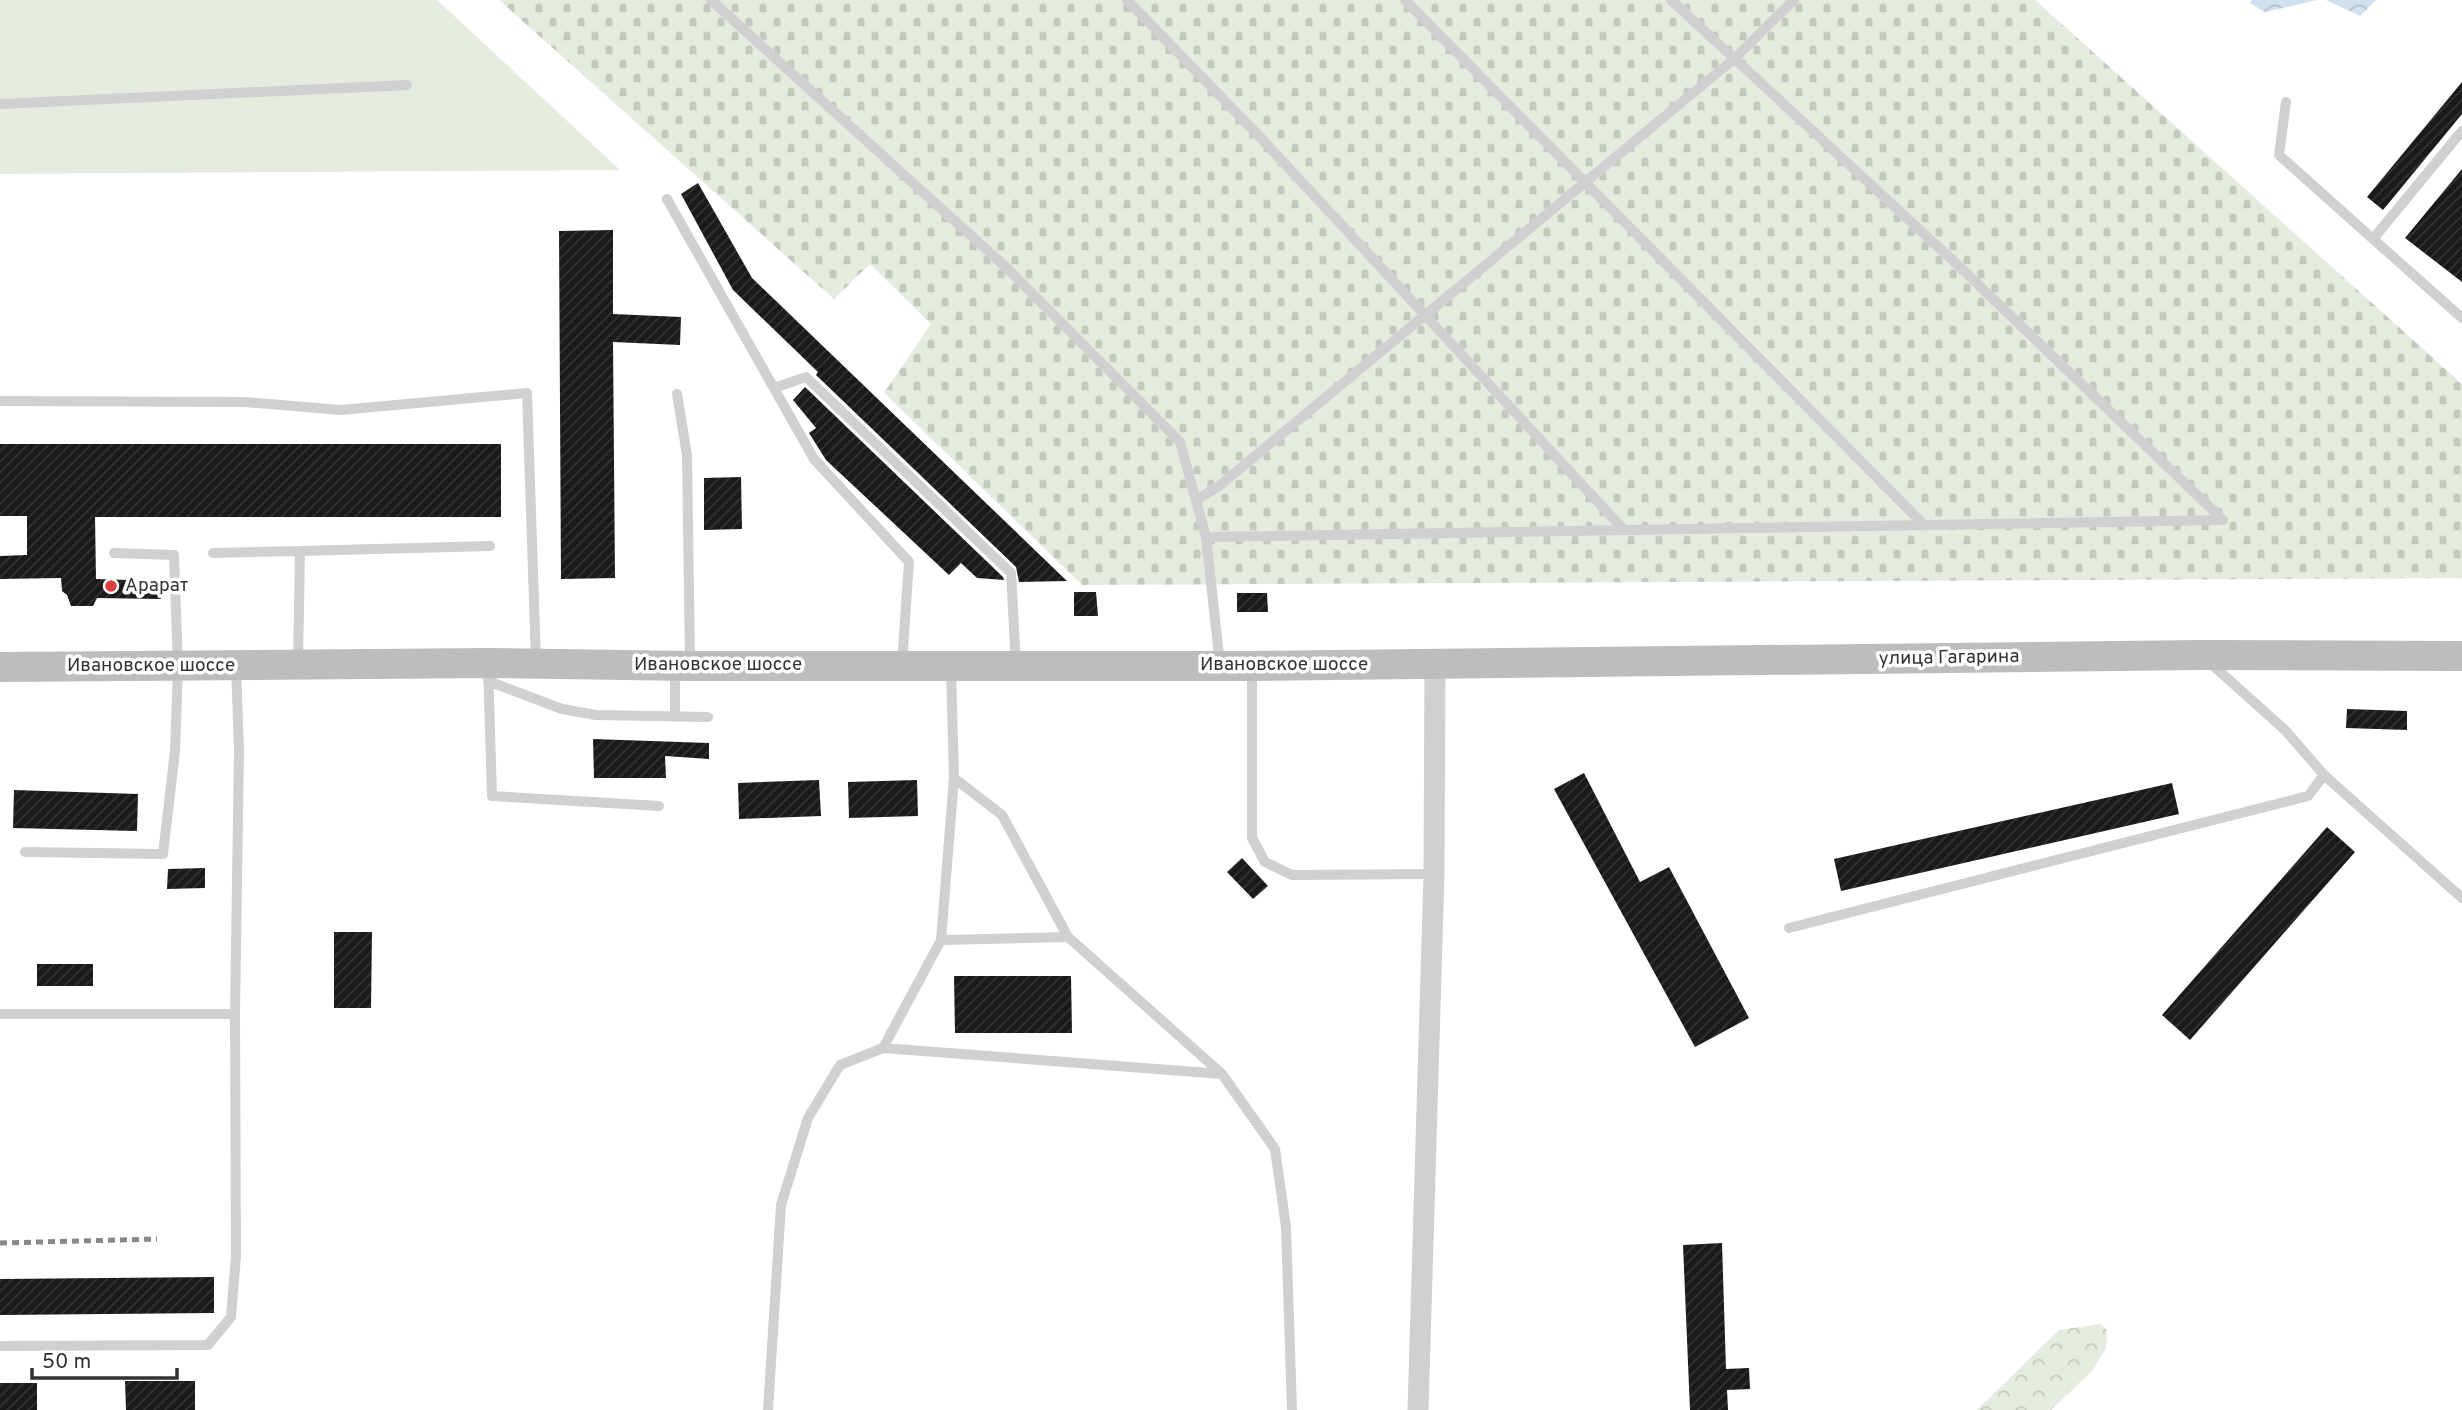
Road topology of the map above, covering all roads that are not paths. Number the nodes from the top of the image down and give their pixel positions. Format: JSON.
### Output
{"nodes":[{"id":1,"x":711,"y":0,"type":"edge"},
{"id":2,"x":1127,"y":0,"type":"edge"},
{"id":3,"x":1405,"y":0,"type":"edge"},
{"id":4,"x":1671,"y":0,"type":"edge"},
{"id":5,"x":1794,"y":0,"type":"edge"},
{"id":6,"x":1734,"y":59,"type":"junction"},
{"id":7,"x":407,"y":85,"type":"dead end"},
{"id":8,"x":2286,"y":102,"type":"dead end"},
{"id":9,"x":0,"y":104,"type":"edge"},
{"id":10,"x":2462,"y":131,"type":"edge"},
{"id":11,"x":1586,"y":183,"type":"junction"},
{"id":12,"x":667,"y":199,"type":"dead end"},
{"id":13,"x":2373,"y":239,"type":"junction"},
{"id":14,"x":1426,"y":316,"type":"junction"},
{"id":15,"x":2462,"y":318,"type":"edge"},
{"id":16,"x":774,"y":388,"type":"junction"},
{"id":17,"x":677,"y":394,"type":"dead end"},
{"id":18,"x":0,"y":401,"type":"edge"},
{"id":19,"x":1196,"y":500,"type":"junction"},
{"id":20,"x":1924,"y":525,"type":"junction"},
{"id":21,"x":1624,"y":530,"type":"junction"},
{"id":22,"x":1206,"y":537,"type":"junction"},
{"id":23,"x":490,"y":546,"type":"dead end"},
{"id":24,"x":300,"y":551,"type":"junction"},
{"id":25,"x":212,"y":552,"type":"dead end"},
{"id":26,"x":114,"y":553,"type":"dead end"},
{"id":27,"x":2200,"y":655,"type":"junction"},
{"id":28,"x":2462,"y":656,"type":"edge"},
{"id":29,"x":536,"y":664,"type":"junction"},
{"id":30,"x":1435,"y":664,"type":"junction"},
{"id":31,"x":1220,"y":665,"type":"junction"},
{"id":32,"x":236,"y":666,"type":"junction"},
{"id":33,"x":298,"y":666,"type":"junction"},
{"id":34,"x":683,"y":666,"type":"junction"},
{"id":35,"x":902,"y":666,"type":"junction"},
{"id":36,"x":951,"y":666,"type":"junction"},
{"id":37,"x":1016,"y":666,"type":"junction"},
{"id":38,"x":1252,"y":666,"type":"junction"},
{"id":39,"x":0,"y":667,"type":"edge"},
{"id":40,"x":178,"y":667,"type":"junction"},
{"id":41,"x":488,"y":672,"type":"junction"},
{"id":42,"x":675,"y":717,"type":"junction"},
{"id":43,"x":708,"y":717,"type":"dead end"},
{"id":44,"x":2324,"y":775,"type":"junction"},
{"id":45,"x":954,"y":778,"type":"junction"},
{"id":46,"x":659,"y":806,"type":"dead end"},
{"id":47,"x":25,"y":852,"type":"dead end"},
{"id":48,"x":1434,"y":874,"type":"junction"},
{"id":49,"x":2462,"y":898,"type":"edge"},
{"id":50,"x":1789,"y":928,"type":"dead end"},
{"id":51,"x":1068,"y":937,"type":"junction"},
{"id":52,"x":941,"y":940,"type":"junction"},
{"id":53,"x":0,"y":1014,"type":"edge"},
{"id":54,"x":235,"y":1014,"type":"junction"},
{"id":55,"x":883,"y":1048,"type":"junction"},
{"id":56,"x":1222,"y":1074,"type":"junction"},
{"id":57,"x":0,"y":1346,"type":"edge"},
{"id":58,"x":768,"y":1410,"type":"edge"},
{"id":59,"x":1292,"y":1410,"type":"edge"},
{"id":60,"x":1418,"y":1410,"type":"edge"}],
"edges":[{"from":1,"to":19,"type":"lane"},
{"from":2,"to":14,"type":"lane"},
{"from":3,"to":11,"type":"lane"},
{"from":4,"to":6,"type":"lane"},
{"from":5,"to":6,"type":"lane"},
{"from":6,"to":11,"type":"lane"},
{"from":6,"to":20,"type":"lane"},
{"from":7,"to":9,"type":"lane"},
{"from":8,"to":13,"type":"lane"},
{"from":10,"to":13,"type":"lane"},
{"from":11,"to":14,"type":"lane"},
{"from":11,"to":20,"type":"lane"},
{"from":12,"to":16,"type":"lane"},
{"from":13,"to":15,"type":"lane"},
{"from":14,"to":19,"type":"lane"},
{"from":14,"to":21,"type":"lane"},
{"from":16,"to":35,"type":"lane"},
{"from":16,"to":37,"type":"lane"},
{"from":17,"to":34,"type":"lane"},
{"from":18,"to":29,"type":"lane"},
{"from":19,"to":22,"type":"lane"},
{"from":20,"to":21,"type":"lane"},
{"from":21,"to":22,"type":"lane"},
{"from":22,"to":31,"type":"lane"},
{"from":23,"to":24,"type":"lane"},
{"from":24,"to":25,"type":"lane"},
{"from":24,"to":33,"type":"lane"},
{"from":26,"to":40,"type":"lane"},
{"from":27,"to":28,"type":"street","name":"улица Гагарина"},
{"from":27,"to":30,"type":"street","name":"улица Гагарина"},
{"from":27,"to":44,"type":"lane"},
{"from":29,"to":34,"type":"street","name":"Ивановское шоссе"},
{"from":29,"to":41,"type":"street","name":"Ивановское шоссе"},
{"from":30,"to":38,"type":"street","name":"Ивановское шоссе"},
{"from":30,"to":48,"type":"street"},
{"from":31,"to":37,"type":"street","name":"Ивановское шоссе"},
{"from":31,"to":38,"type":"street","name":"Ивановское шоссе"},
{"from":32,"to":33,"type":"street","name":"Ивановское шоссе"},
{"from":32,"to":40,"type":"street","name":"Ивановское шоссе"},
{"from":32,"to":54,"type":"lane"},
{"from":33,"to":41,"type":"street","name":"Ивановское шоссе"},
{"from":34,"to":35,"type":"street","name":"Ивановское шоссе"},
{"from":34,"to":42,"type":"lane"},
{"from":35,"to":36,"type":"street","name":"Ивановское шоссе"},
{"from":36,"to":37,"type":"street","name":"Ивановское шоссе"},
{"from":36,"to":45,"type":"lane"},
{"from":38,"to":48,"type":"lane"},
{"from":39,"to":40,"type":"street","name":"Ивановское шоссе"},
{"from":40,"to":47,"type":"lane"},
{"from":41,"to":42,"type":"lane"},
{"from":41,"to":46,"type":"lane"},
{"from":42,"to":43,"type":"lane"},
{"from":44,"to":49,"type":"lane"},
{"from":44,"to":50,"type":"lane"},
{"from":45,"to":51,"type":"lane"},
{"from":45,"to":52,"type":"lane"},
{"from":48,"to":60,"type":"street"},
{"from":51,"to":52,"type":"lane"},
{"from":51,"to":56,"type":"lane"},
{"from":52,"to":55,"type":"lane"},
{"from":53,"to":54,"type":"lane"},
{"from":54,"to":57,"type":"lane"},
{"from":55,"to":56,"type":"lane"},
{"from":55,"to":58,"type":"lane"},
{"from":56,"to":59,"type":"lane"}]}
